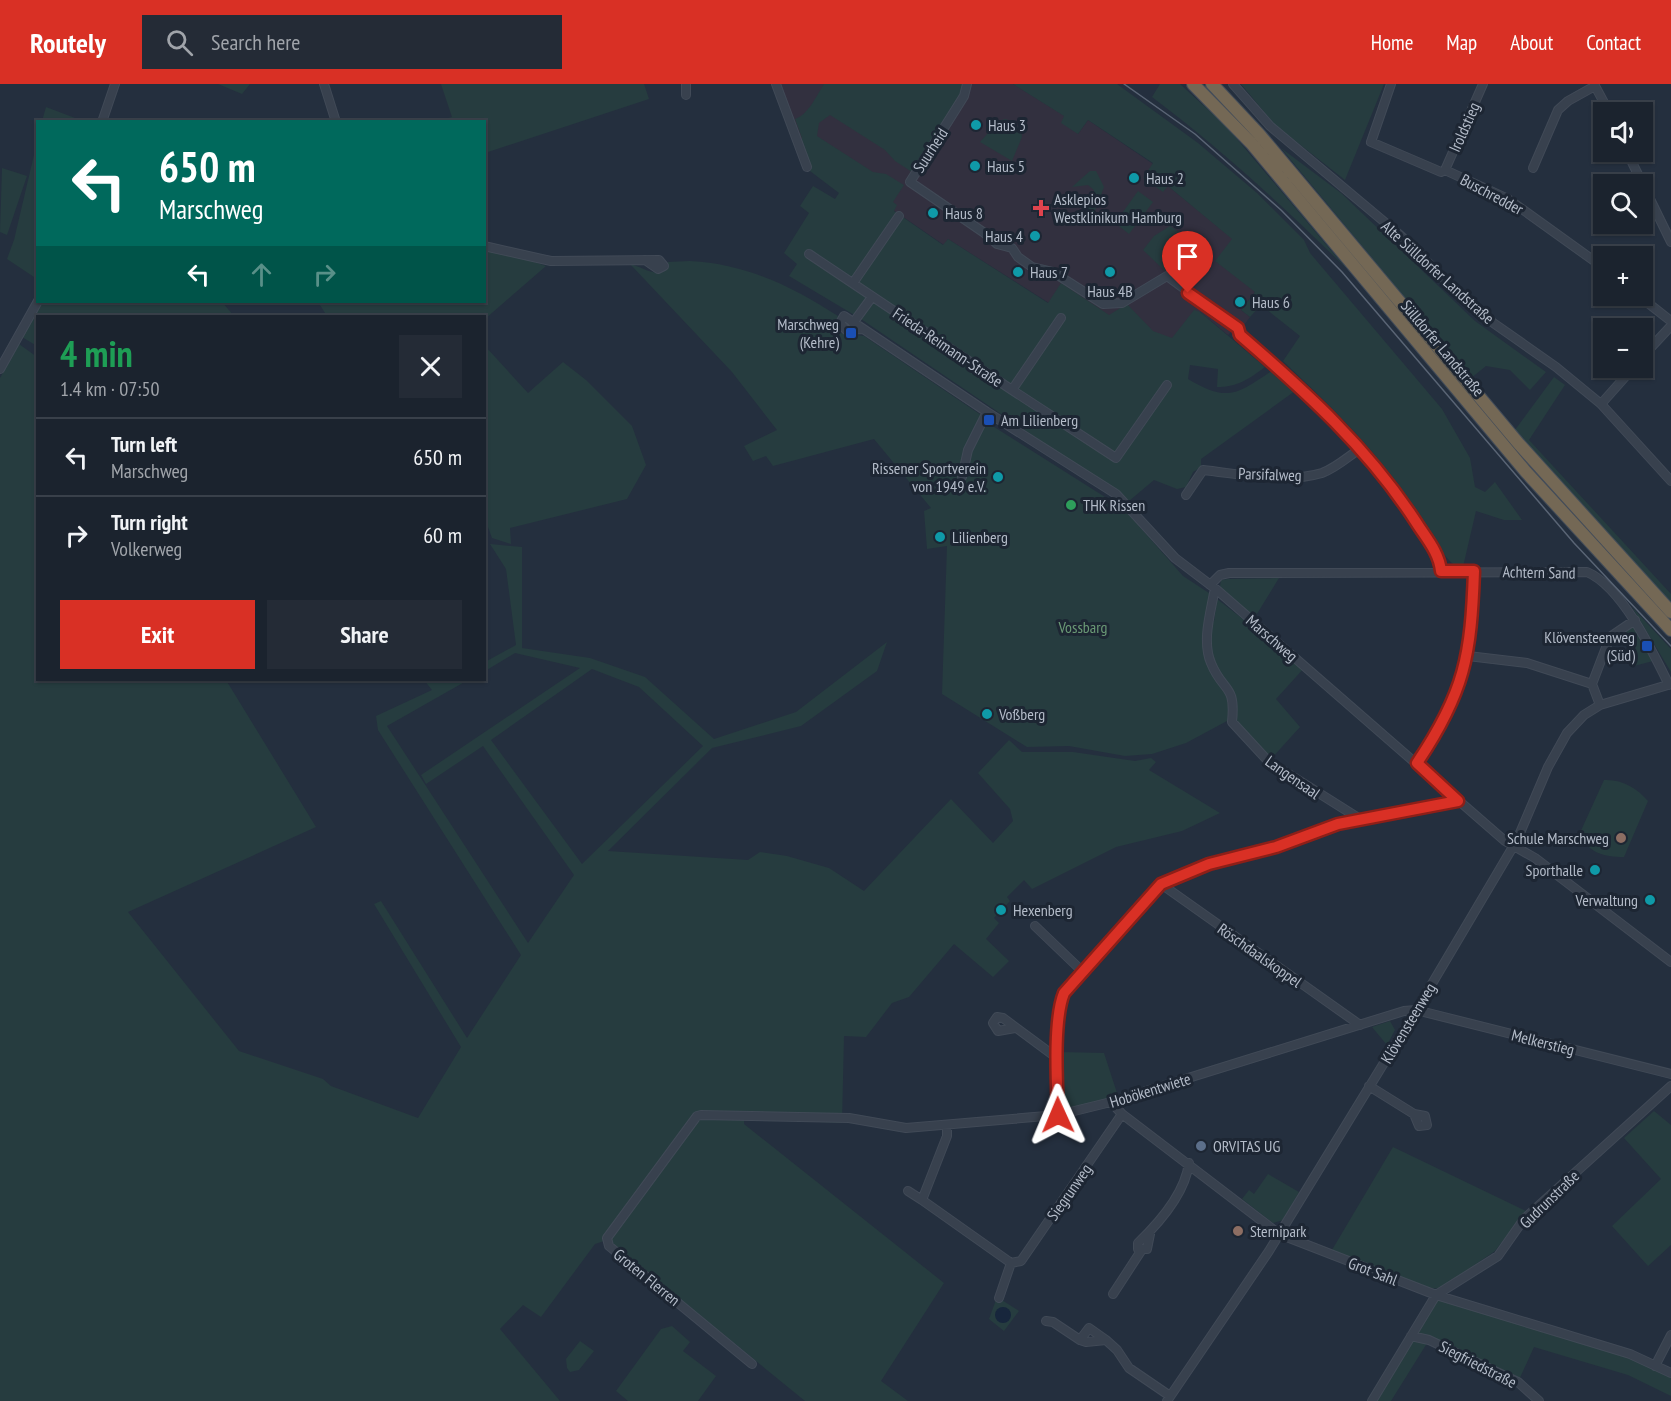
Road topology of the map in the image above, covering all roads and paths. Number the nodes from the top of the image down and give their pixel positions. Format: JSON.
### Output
{"nodes":[{"id":1,"x":115,"y":84,"type":"edge"},
{"id":2,"x":324,"y":84,"type":"edge"},
{"id":3,"x":686,"y":84,"type":"edge"},
{"id":4,"x":776,"y":84,"type":"edge"},
{"id":5,"x":967,"y":84,"type":"edge"},
{"id":6,"x":1193,"y":84,"type":"edge"},
{"id":7,"x":1212,"y":84,"type":"edge"},
{"id":8,"x":1233,"y":84,"type":"edge"},
{"id":9,"x":1391,"y":84,"type":"edge"},
{"id":10,"x":1483,"y":84,"type":"edge"},
{"id":11,"x":1594,"y":85,"type":"edge"},
{"id":12,"x":686,"y":95,"type":"dead end"},
{"id":13,"x":1603,"y":102,"type":"edge"},
{"id":14,"x":103,"y":120,"type":"edge"},
{"id":15,"x":335,"y":120,"type":"edge"},
{"id":16,"x":1632,"y":162,"type":"edge"},
{"id":17,"x":807,"y":167,"type":"dead end"},
{"id":18,"x":1533,"y":168,"type":"dead end"},
{"id":19,"x":1445,"y":170,"type":"junction"},
{"id":20,"x":899,"y":216,"type":"dead end"},
{"id":21,"x":1671,"y":242,"type":"edge"},
{"id":22,"x":486,"y":246,"type":"edge"},
{"id":23,"x":809,"y":254,"type":"dead end"},
{"id":24,"x":645,"y":260,"type":"dead end"},
{"id":25,"x":1593,"y":260,"type":"edge"},
{"id":26,"x":853,"y":282,"type":"junction"},
{"id":27,"x":872,"y":297,"type":"junction"},
{"id":28,"x":37,"y":303,"type":"edge"},
{"id":29,"x":1652,"y":306,"type":"edge"},
{"id":30,"x":1061,"y":318,"type":"dead end"},
{"id":31,"x":1671,"y":321,"type":"edge"},
{"id":32,"x":853,"y":323,"type":"junction"},
{"id":33,"x":1671,"y":326,"type":"edge"},
{"id":34,"x":863,"y":329,"type":"junction"},
{"id":35,"x":1653,"y":345,"type":"edge"},
{"id":36,"x":0,"y":369,"type":"edge"},
{"id":37,"x":1624,"y":378,"type":"edge"},
{"id":38,"x":1167,"y":385,"type":"dead end"},
{"id":39,"x":1012,"y":390,"type":"junction"},
{"id":40,"x":1601,"y":404,"type":"junction"},
{"id":41,"x":987,"y":412,"type":"junction"},
{"id":42,"x":1361,"y":448,"type":"junction"},
{"id":43,"x":962,"y":477,"type":"dead end"},
{"id":44,"x":1671,"y":481,"type":"edge"},
{"id":45,"x":1186,"y":495,"type":"dead end"},
{"id":46,"x":1441,"y":571,"type":"junction"},
{"id":47,"x":1474,"y":571,"type":"junction"},
{"id":48,"x":1213,"y":587,"type":"junction"},
{"id":49,"x":1671,"y":612,"type":"edge"},
{"id":50,"x":1635,"y":620,"type":"junction"},
{"id":51,"x":1671,"y":630,"type":"edge"},
{"id":52,"x":1468,"y":656,"type":"junction"},
{"id":53,"x":1592,"y":684,"type":"junction"},
{"id":54,"x":1670,"y":684,"type":"edge"},
{"id":55,"x":1600,"y":705,"type":"junction"},
{"id":56,"x":1417,"y":763,"type":"junction"},
{"id":57,"x":1458,"y":801,"type":"junction"},
{"id":58,"x":1360,"y":819,"type":"junction"},
{"id":59,"x":1513,"y":846,"type":"junction"},
{"id":60,"x":1161,"y":884,"type":"junction"},
{"id":61,"x":1035,"y":926,"type":"dead end"},
{"id":62,"x":1671,"y":962,"type":"edge"},
{"id":63,"x":1082,"y":971,"type":"junction"},
{"id":64,"x":1416,"y":1010,"type":"junction"},
{"id":65,"x":1395,"y":1015,"type":"junction"},
{"id":66,"x":1360,"y":1025,"type":"junction"},
{"id":67,"x":1406,"y":1027,"type":"junction"},
{"id":68,"x":1015,"y":1028,"type":"dead end"},
{"id":69,"x":1057,"y":1058,"type":"junction"},
{"id":70,"x":1671,"y":1074,"type":"edge"},
{"id":71,"x":1370,"y":1086,"type":"junction"},
{"id":72,"x":1671,"y":1086,"type":"edge"},
{"id":73,"x":1111,"y":1102,"type":"junction"},
{"id":74,"x":1122,"y":1114,"type":"junction"},
{"id":75,"x":1414,"y":1114,"type":"dead end"},
{"id":76,"x":1058,"y":1115,"type":"junction"},
{"id":77,"x":697,"y":1116,"type":"joint"},
{"id":78,"x":947,"y":1125,"type":"junction"},
{"id":79,"x":1189,"y":1163,"type":"junction"},
{"id":80,"x":1200,"y":1173,"type":"junction"},
{"id":81,"x":1187,"y":1178,"type":"junction"},
{"id":82,"x":908,"y":1191,"type":"dead end"},
{"id":83,"x":922,"y":1200,"type":"junction"},
{"id":84,"x":1279,"y":1234,"type":"junction"},
{"id":85,"x":1011,"y":1263,"type":"junction"},
{"id":86,"x":1113,"y":1294,"type":"dead end"},
{"id":87,"x":1436,"y":1295,"type":"junction"},
{"id":88,"x":999,"y":1298,"type":"dead end"},
{"id":89,"x":1046,"y":1321,"type":"dead end"},
{"id":90,"x":1671,"y":1335,"type":"edge"},
{"id":91,"x":1411,"y":1336,"type":"junction"},
{"id":92,"x":1080,"y":1340,"type":"junction"},
{"id":93,"x":1106,"y":1340,"type":"junction"},
{"id":94,"x":752,"y":1364,"type":"dead end"},
{"id":95,"x":1655,"y":1366,"type":"junction"},
{"id":96,"x":1671,"y":1373,"type":"edge"},
{"id":97,"x":1168,"y":1399,"type":"edge"},
{"id":98,"x":1372,"y":1401,"type":"edge"},
{"id":99,"x":1539,"y":1401,"type":"edge"}],
"edges":[{"from":1,"to":14,"type":"street"},
{"from":2,"to":15,"type":"street"},
{"from":3,"to":12,"type":"street"},
{"from":4,"to":17,"type":"street"},
{"from":5,"to":42,"type":"street","name":"Suurheid"},
{"from":6,"to":51,"type":"highway","name":"Sülldorfer Landstraße"},
{"from":7,"to":49,"type":"highway","name":"Sülldorfer Landstraße"},
{"from":8,"to":40,"type":"street","name":"Alte Sülldorfer Landstraße"},
{"from":9,"to":19,"type":"street","name":"Buschredder"},
{"from":10,"to":19,"type":"street","name":"Iroldstieg"},
{"from":11,"to":13,"type":"street"},
{"from":11,"to":18,"type":"street"},
{"from":16,"to":21,"type":"street"},
{"from":19,"to":25,"type":"street","name":"Buschredder"},
{"from":20,"to":26,"type":"street"},
{"from":22,"to":24,"type":"street"},
{"from":23,"to":26,"type":"street","name":"Frieda-Reimann-Straße"},
{"from":26,"to":27,"type":"street","name":"Frieda-Reimann-Straße"},
{"from":27,"to":32,"type":"street"},
{"from":27,"to":39,"type":"street","name":"Frieda-Reimann-Straße"},
{"from":28,"to":36,"type":"street"},
{"from":29,"to":31,"type":"street"},
{"from":30,"to":39,"type":"street","name":"Frieda-Reimann-Straße"},
{"from":32,"to":34,"type":"street","name":"Marschweg"},
{"from":32,"to":34,"type":"street","name":"Marschweg"},
{"from":33,"to":35,"type":"street"},
{"from":34,"to":41,"type":"street","name":"Marschweg"},
{"from":37,"to":40,"type":"street"},
{"from":38,"to":39,"type":"street"},
{"from":40,"to":44,"type":"street","name":"Alte Sülldorfer Landstraße"},
{"from":41,"to":43,"type":"street"},
{"from":41,"to":48,"type":"street","name":"Marschweg"},
{"from":42,"to":45,"type":"street","name":"Parsifalweg"},
{"from":42,"to":46,"type":"street","name":"Suurheid"},
{"from":46,"to":47,"type":"street","name":"Achtern Sand"},
{"from":46,"to":48,"type":"street","name":"Achtern Sand"},
{"from":47,"to":50,"type":"street","name":"Achtern Sand"},
{"from":47,"to":52,"type":"street"},
{"from":48,"to":56,"type":"street","name":"Marschweg"},
{"from":48,"to":58,"type":"street","name":"Langensaal"},
{"from":50,"to":53,"type":"street"},
{"from":50,"to":54,"type":"street","name":"Achtern Sand"},
{"from":52,"to":53,"type":"street"},
{"from":52,"to":56,"type":"street"},
{"from":53,"to":55,"type":"street"},
{"from":54,"to":55,"type":"street","name":"Klövensteenweg"},
{"from":55,"to":59,"type":"street","name":"Klövensteenweg"},
{"from":56,"to":57,"type":"street","name":"Marschweg"},
{"from":57,"to":58,"type":"street"},
{"from":57,"to":59,"type":"street","name":"Marschweg"},
{"from":58,"to":60,"type":"street"},
{"from":59,"to":62,"type":"street","name":"Marschweg"},
{"from":59,"to":64,"type":"street","name":"Klövensteenweg"},
{"from":60,"to":63,"type":"street"},
{"from":60,"to":66,"type":"street","name":"Röschdaalskoppel"},
{"from":61,"to":63,"type":"street"},
{"from":63,"to":69,"type":"street"},
{"from":64,"to":65,"type":"street","name":"Hobökentwiete"},
{"from":64,"to":67,"type":"street","name":"Klövensteenweg"},
{"from":64,"to":70,"type":"street","name":"Melkerstieg"},
{"from":65,"to":66,"type":"street","name":"Hobökentwiete"},
{"from":65,"to":67,"type":"street"},
{"from":66,"to":73,"type":"street","name":"Hobökentwiete"},
{"from":67,"to":71,"type":"street","name":"Klövensteenweg"},
{"from":68,"to":69,"type":"street"},
{"from":69,"to":76,"type":"street"},
{"from":71,"to":75,"type":"street"},
{"from":71,"to":84,"type":"street","name":"Klövensteenweg"},
{"from":72,"to":87,"type":"street","name":"Gudrunstraße"},
{"from":73,"to":74,"type":"street","name":"Grot Sahl"},
{"from":73,"to":76,"type":"street","name":"Hobökentwiete"},
{"from":74,"to":79,"type":"street","name":"Grot Sahl"},
{"from":74,"to":85,"type":"street","name":"Siegrunweg"},
{"from":76,"to":78,"type":"street","name":"Hobökentwiete"},
{"from":77,"to":78,"type":"street","name":"Hobökentwiete"},
{"from":77,"to":94,"type":"street","name":"Groten Flerren"},
{"from":78,"to":83,"type":"street"},
{"from":79,"to":80,"type":"street","name":"Grot Sahl"},
{"from":79,"to":81,"type":"street"},
{"from":80,"to":81,"type":"street"},
{"from":80,"to":84,"type":"street","name":"Grot Sahl"},
{"from":81,"to":86,"type":"street"},
{"from":82,"to":83,"type":"street"},
{"from":83,"to":85,"type":"street"},
{"from":84,"to":87,"type":"street","name":"Grot Sahl"},
{"from":84,"to":97,"type":"street","name":"Klövensteenweg"},
{"from":85,"to":88,"type":"street"},
{"from":87,"to":91,"type":"street","name":"Gudrunstraße"},
{"from":87,"to":95,"type":"street","name":"Grot Sahl"},
{"from":89,"to":92,"type":"street"},
{"from":90,"to":95,"type":"street"},
{"from":91,"to":98,"type":"street","name":"Gudrunstraße"},
{"from":91,"to":99,"type":"street","name":"Siegfriedstraße"},
{"from":92,"to":93,"type":"street"},
{"from":92,"to":93,"type":"street"},
{"from":93,"to":97,"type":"street"},
{"from":95,"to":96,"type":"street","name":"Grot Sahl"}]}
